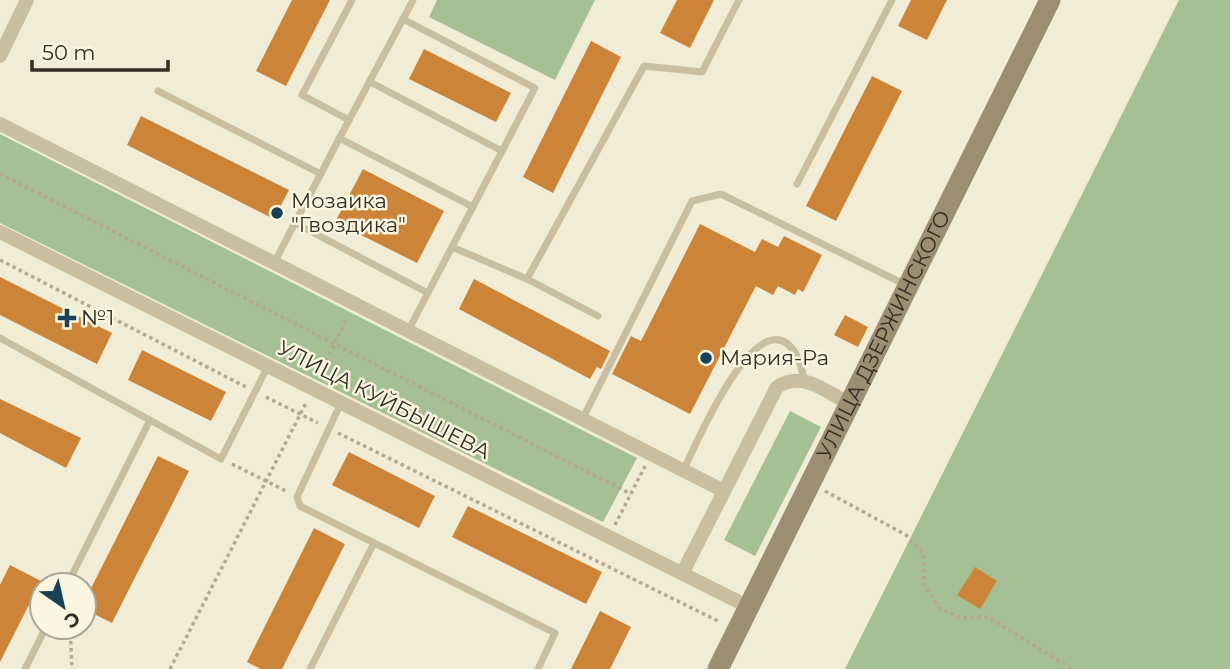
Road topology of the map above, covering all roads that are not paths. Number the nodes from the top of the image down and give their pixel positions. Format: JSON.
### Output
{"nodes":[{"id":1,"x":27,"y":0,"type":"edge"},
{"id":2,"x":352,"y":0,"type":"edge"},
{"id":3,"x":413,"y":0,"type":"edge"},
{"id":4,"x":739,"y":0,"type":"edge"},
{"id":5,"x":892,"y":0,"type":"edge"},
{"id":6,"x":1050,"y":0,"type":"edge"},
{"id":7,"x":403,"y":19,"type":"junction"},
{"id":8,"x":0,"y":57,"type":"edge"},
{"id":9,"x":370,"y":82,"type":"junction"},
{"id":10,"x":158,"y":91,"type":"dead end"},
{"id":11,"x":349,"y":120,"type":"junction"},
{"id":12,"x":0,"y":124,"type":"edge"},
{"id":13,"x":339,"y":138,"type":"junction"},
{"id":14,"x":502,"y":151,"type":"junction"},
{"id":15,"x":321,"y":174,"type":"junction"},
{"id":16,"x":797,"y":184,"type":"dead end"},
{"id":17,"x":473,"y":207,"type":"junction"},
{"id":18,"x":295,"y":223,"type":"junction"},
{"id":19,"x":0,"y":232,"type":"edge"},
{"id":20,"x":452,"y":247,"type":"junction"},
{"id":21,"x":274,"y":263,"type":"junction"},
{"id":22,"x":527,"y":279,"type":"junction"},
{"id":23,"x":909,"y":287,"type":"junction"},
{"id":24,"x":428,"y":293,"type":"junction"},
{"id":25,"x":598,"y":316,"type":"dead end"},
{"id":26,"x":408,"y":331,"type":"junction"},
{"id":27,"x":0,"y":338,"type":"edge"},
{"id":28,"x":268,"y":365,"type":"junction"},
{"id":29,"x":805,"y":380,"type":"junction"},
{"id":30,"x":342,"y":402,"type":"junction"},
{"id":31,"x":850,"y":405,"type":"junction"},
{"id":32,"x":150,"y":420,"type":"junction"},
{"id":33,"x":582,"y":420,"type":"junction"},
{"id":34,"x":683,"y":471,"type":"junction"},
{"id":35,"x":724,"y":491,"type":"junction"},
{"id":36,"x":374,"y":543,"type":"junction"},
{"id":37,"x":74,"y":571,"type":"edge"},
{"id":38,"x":683,"y":572,"type":"junction"},
{"id":39,"x":749,"y":607,"type":"junction"},
{"id":40,"x":39,"y":641,"type":"edge"},
{"id":41,"x":25,"y":669,"type":"edge"},
{"id":42,"x":310,"y":669,"type":"edge"},
{"id":43,"x":538,"y":669,"type":"edge"},
{"id":44,"x":718,"y":669,"type":"edge"}],
"edges":[{"from":1,"to":8,"type":"street"},
{"from":2,"to":11,"type":"lane"},
{"from":3,"to":7,"type":"lane"},
{"from":4,"to":22,"type":"lane"},
{"from":5,"to":16,"type":"lane"},
{"from":6,"to":23,"type":"main road","name":"УЛИЦА ДЗЕРЖИНСКОГО"},
{"from":7,"to":9,"type":"lane"},
{"from":7,"to":14,"type":"lane"},
{"from":9,"to":11,"type":"lane"},
{"from":9,"to":14,"type":"lane"},
{"from":10,"to":15,"type":"lane"},
{"from":11,"to":13,"type":"lane"},
{"from":12,"to":21,"type":"street"},
{"from":13,"to":15,"type":"lane"},
{"from":13,"to":17,"type":"lane"},
{"from":14,"to":17,"type":"lane"},
{"from":15,"to":18,"type":"lane"},
{"from":17,"to":20,"type":"lane"},
{"from":18,"to":21,"type":"lane"},
{"from":18,"to":24,"type":"lane"},
{"from":19,"to":28,"type":"street","name":"УЛИЦА КУЙБЫШЕВА"},
{"from":20,"to":22,"type":"lane"},
{"from":20,"to":24,"type":"lane"},
{"from":21,"to":26,"type":"street"},
{"from":22,"to":25,"type":"lane"},
{"from":23,"to":31,"type":"main road","name":"УЛИЦА ДЗЕРЖИНСКОГО"},
{"from":23,"to":33,"type":"lane"},
{"from":24,"to":26,"type":"lane"},
{"from":26,"to":33,"type":"street"},
{"from":27,"to":32,"type":"lane"},
{"from":28,"to":30,"type":"street","name":"УЛИЦА КУЙБЫШЕВА"},
{"from":28,"to":32,"type":"lane"},
{"from":29,"to":31,"type":"street"},
{"from":29,"to":34,"type":"lane"},
{"from":29,"to":35,"type":"street"},
{"from":30,"to":36,"type":"lane"},
{"from":30,"to":38,"type":"street","name":"УЛИЦА КУЙБЫШЕВА"},
{"from":31,"to":39,"type":"main road","name":"УЛИЦА ДЗЕРЖИНСКОГО"},
{"from":32,"to":37,"type":"lane"},
{"from":33,"to":34,"type":"street"},
{"from":34,"to":35,"type":"street"},
{"from":35,"to":38,"type":"street"},
{"from":36,"to":42,"type":"lane"},
{"from":36,"to":43,"type":"lane"},
{"from":38,"to":39,"type":"street","name":"УЛИЦА КУЙБЫШЕВА"},
{"from":39,"to":44,"type":"main road","name":"УЛИЦА ДЗЕРЖИНСКОГО"},
{"from":40,"to":41,"type":"lane"}]}
